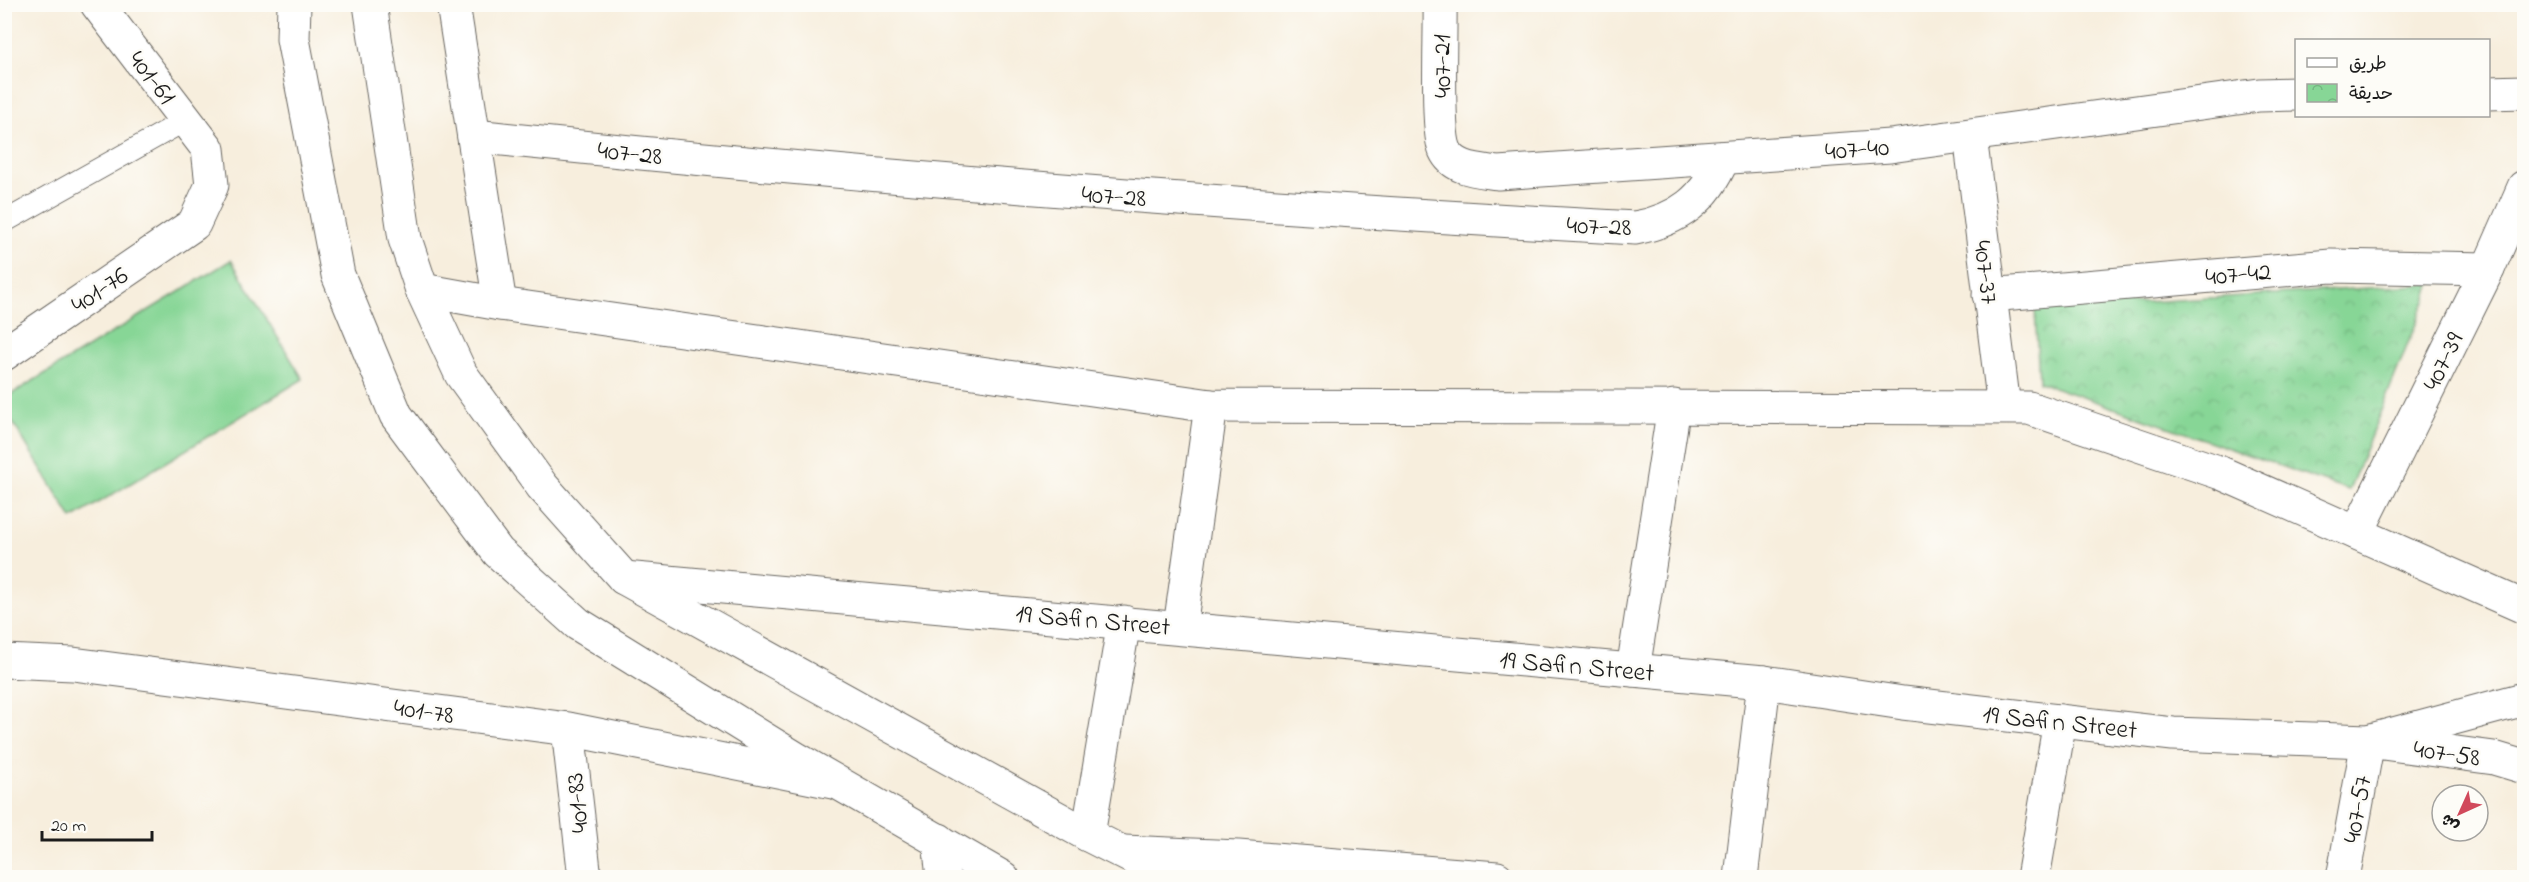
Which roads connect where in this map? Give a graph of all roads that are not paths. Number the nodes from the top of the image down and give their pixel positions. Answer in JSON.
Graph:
{"nodes":[{"id":1,"x":98,"y":4,"type":"edge"},
{"id":2,"x":294,"y":4,"type":"edge"},
{"id":3,"x":370,"y":4,"type":"edge"},
{"id":4,"x":453,"y":4,"type":"edge"},
{"id":5,"x":1440,"y":4,"type":"edge"},
{"id":6,"x":2524,"y":92,"type":"edge"},
{"id":7,"x":2490,"y":93,"type":"edge"},
{"id":8,"x":2295,"y":94,"type":"edge"},
{"id":9,"x":186,"y":120,"type":"junction"},
{"id":10,"x":1442,"y":128,"type":"joint"},
{"id":11,"x":474,"y":136,"type":"junction"},
{"id":12,"x":1970,"y":136,"type":"junction"},
{"id":13,"x":1723,"y":158,"type":"junction"},
{"id":14,"x":2524,"y":187,"type":"edge"},
{"id":15,"x":4,"y":222,"type":"edge"},
{"id":16,"x":194,"y":224,"type":"joint"},
{"id":17,"x":2488,"y":269,"type":"junction"},
{"id":18,"x":422,"y":290,"type":"junction"},
{"id":19,"x":1989,"y":295,"type":"junction"},
{"id":20,"x":500,"y":304,"type":"junction"},
{"id":21,"x":4,"y":354,"type":"edge"},
{"id":22,"x":1211,"y":406,"type":"junction"},
{"id":23,"x":1674,"y":406,"type":"junction"},
{"id":24,"x":2004,"y":407,"type":"junction"},
{"id":25,"x":2357,"y":533,"type":"junction"},
{"id":26,"x":624,"y":578,"type":"junction"},
{"id":27,"x":2524,"y":607,"type":"edge"},
{"id":28,"x":1124,"y":622,"type":"junction"},
{"id":29,"x":1180,"y":627,"type":"junction"},
{"id":30,"x":4,"y":661,"type":"edge"},
{"id":31,"x":1633,"y":670,"type":"junction"},
{"id":32,"x":1764,"y":682,"type":"junction"},
{"id":33,"x":2524,"y":699,"type":"edge"},
{"id":34,"x":2060,"y":721,"type":"junction"},
{"id":35,"x":568,"y":729,"type":"junction"},
{"id":36,"x":2368,"y":741,"type":"junction"},
{"id":37,"x":2524,"y":767,"type":"edge"},
{"id":38,"x":841,"y":784,"type":"junction"},
{"id":39,"x":1088,"y":835,"type":"junction"},
{"id":40,"x":939,"y":840,"type":"junction"},
{"id":41,"x":1124,"y":852,"type":"junction"},
{"id":42,"x":585,"y":878,"type":"edge"},
{"id":43,"x":943,"y":878,"type":"edge"},
{"id":44,"x":1003,"y":878,"type":"edge"},
{"id":45,"x":1173,"y":878,"type":"edge"},
{"id":46,"x":1497,"y":878,"type":"edge"},
{"id":47,"x":1741,"y":878,"type":"edge"},
{"id":48,"x":2033,"y":878,"type":"edge"},
{"id":49,"x":2343,"y":878,"type":"edge"}],
"edges":[{"from":1,"to":9,"type":"street","name":"401-61"},
{"from":2,"to":38,"type":"street"},
{"from":3,"to":18,"type":"street"},
{"from":4,"to":11,"type":"street"},
{"from":5,"to":10,"type":"street","name":"407-21"},
{"from":6,"to":7,"type":"street"},
{"from":8,"to":12,"type":"street","name":"407-40"},
{"from":9,"to":15,"type":"lane"},
{"from":9,"to":16,"type":"street","name":"401-61"},
{"from":10,"to":13,"type":"street","name":"407-40"},
{"from":11,"to":13,"type":"street","name":"407-28"},
{"from":11,"to":20,"type":"street"},
{"from":12,"to":13,"type":"street","name":"407-40"},
{"from":12,"to":19,"type":"street","name":"407-37"},
{"from":14,"to":17,"type":"street","name":"407-39"},
{"from":16,"to":21,"type":"street","name":"401-76"},
{"from":17,"to":19,"type":"street","name":"407-42"},
{"from":17,"to":25,"type":"street","name":"407-39"},
{"from":18,"to":20,"type":"street"},
{"from":18,"to":26,"type":"street"},
{"from":19,"to":24,"type":"street","name":"407-37"},
{"from":20,"to":22,"type":"street"},
{"from":22,"to":23,"type":"street"},
{"from":22,"to":29,"type":"street"},
{"from":23,"to":24,"type":"street"},
{"from":23,"to":31,"type":"street"},
{"from":24,"to":25,"type":"street"},
{"from":25,"to":27,"type":"street"},
{"from":26,"to":28,"type":"street","name":"19 Safin Street"},
{"from":26,"to":39,"type":"street"},
{"from":28,"to":29,"type":"street","name":"19 Safin Street"},
{"from":28,"to":39,"type":"street"},
{"from":29,"to":31,"type":"street","name":"19 Safin Street"},
{"from":30,"to":35,"type":"street","name":"401-78"},
{"from":31,"to":32,"type":"street","name":"19 Safin Street"},
{"from":32,"to":34,"type":"street","name":"19 Safin Street"},
{"from":32,"to":47,"type":"street"},
{"from":33,"to":36,"type":"street","name":"19 Safin Street"},
{"from":34,"to":36,"type":"street","name":"19 Safin Street"},
{"from":34,"to":48,"type":"street"},
{"from":35,"to":38,"type":"street","name":"401-78"},
{"from":35,"to":42,"type":"street","name":"401-83"},
{"from":36,"to":37,"type":"street","name":"407-58"},
{"from":36,"to":49,"type":"street","name":"407-57"},
{"from":38,"to":40,"type":"street"},
{"from":39,"to":41,"type":"street"},
{"from":40,"to":43,"type":"street"},
{"from":40,"to":44,"type":"street"},
{"from":41,"to":45,"type":"street"},
{"from":41,"to":46,"type":"street"}]}
